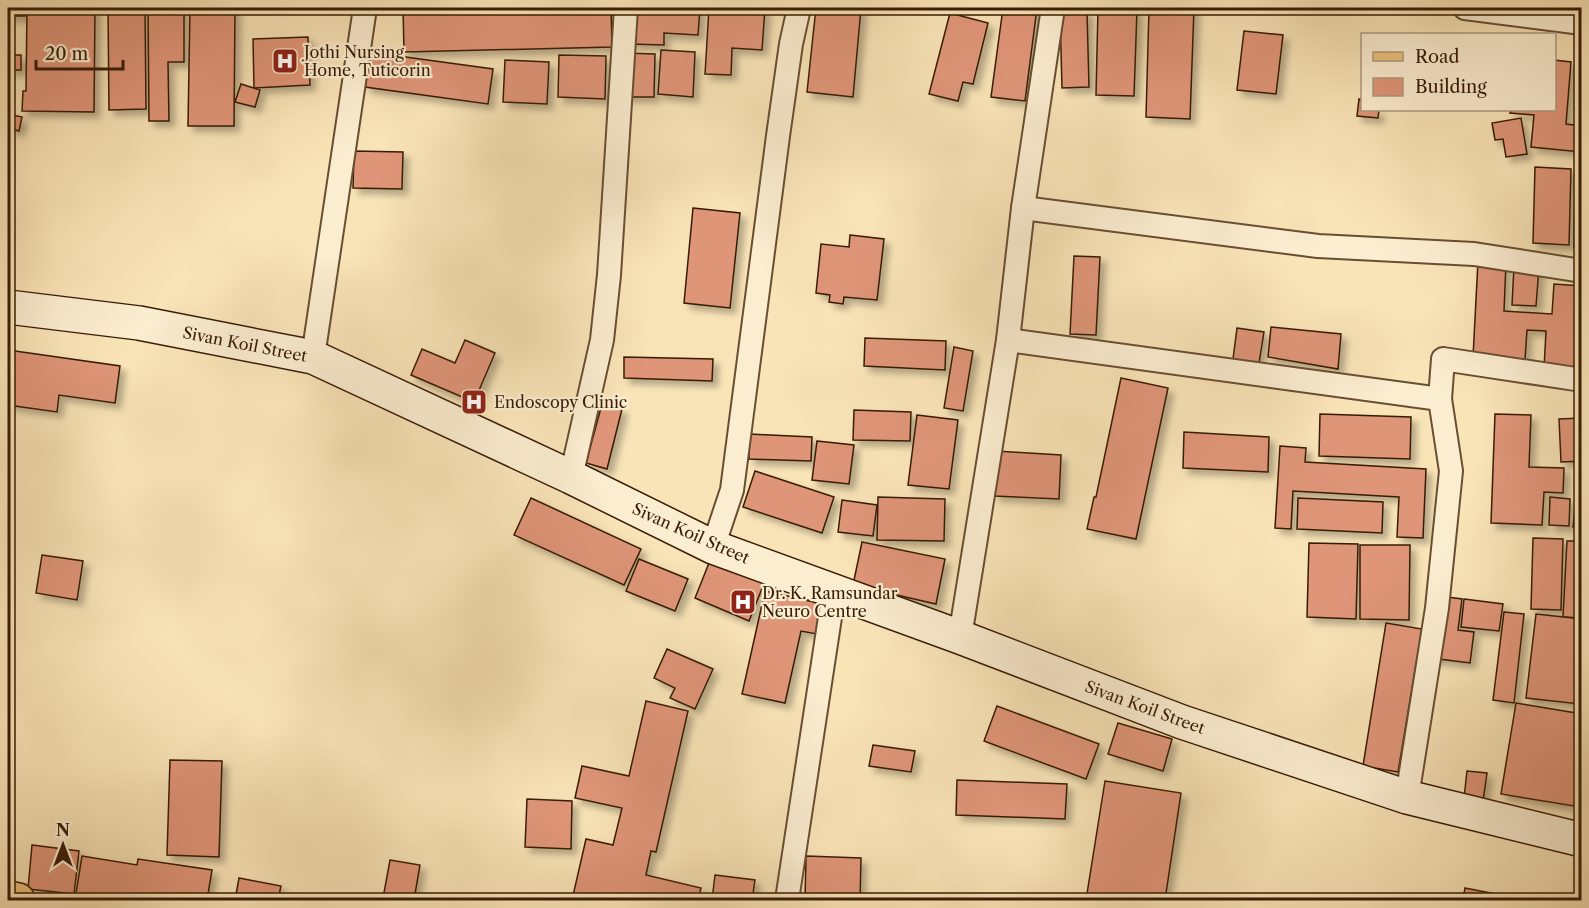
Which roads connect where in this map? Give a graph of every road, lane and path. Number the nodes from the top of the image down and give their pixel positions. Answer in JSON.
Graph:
{"nodes":[{"id":1,"x":365,"y":8,"type":"edge"},
{"id":2,"x":626,"y":8,"type":"edge"},
{"id":3,"x":799,"y":8,"type":"edge"},
{"id":4,"x":1053,"y":8,"type":"edge"},
{"id":5,"x":1465,"y":8,"type":"edge"},
{"id":6,"x":1581,"y":23,"type":"edge"},
{"id":7,"x":1023,"y":208,"type":"junction"},
{"id":8,"x":1581,"y":271,"type":"edge"},
{"id":9,"x":8,"y":307,"type":"edge"},
{"id":10,"x":1008,"y":340,"type":"junction"},
{"id":11,"x":313,"y":357,"type":"junction"},
{"id":12,"x":1581,"y":380,"type":"edge"},
{"id":13,"x":1440,"y":399,"type":"junction"},
{"id":14,"x":571,"y":477,"type":"junction"},
{"id":15,"x":713,"y":547,"type":"junction"},
{"id":16,"x":834,"y":591,"type":"junction"},
{"id":17,"x":960,"y":637,"type":"junction"},
{"id":18,"x":1407,"y":797,"type":"junction"},
{"id":19,"x":1581,"y":840,"type":"edge"},
{"id":20,"x":8,"y":898,"type":"edge"},
{"id":21,"x":18,"y":900,"type":"edge"},
{"id":22,"x":787,"y":900,"type":"edge"}],
"edges":[{"from":1,"to":11,"type":"street"},
{"from":2,"to":14,"type":"street"},
{"from":3,"to":15,"type":"street"},
{"from":4,"to":7,"type":"street"},
{"from":5,"to":6,"type":"street"},
{"from":7,"to":8,"type":"street"},
{"from":7,"to":10,"type":"street"},
{"from":9,"to":11,"type":"street","name":"Sivan Koil Street"},
{"from":10,"to":13,"type":"street"},
{"from":10,"to":17,"type":"street"},
{"from":11,"to":14,"type":"street","name":"Sivan Koil Street"},
{"from":12,"to":13,"type":"street"},
{"from":13,"to":18,"type":"street"},
{"from":14,"to":15,"type":"street","name":"Sivan Koil Street"},
{"from":15,"to":16,"type":"street","name":"Sivan Koil Street"},
{"from":16,"to":17,"type":"street","name":"Sivan Koil Street"},
{"from":16,"to":22,"type":"street"},
{"from":17,"to":18,"type":"street","name":"Sivan Koil Street"},
{"from":18,"to":19,"type":"street","name":"Sivan Koil Street"},
{"from":20,"to":21,"type":"main road"}]}
